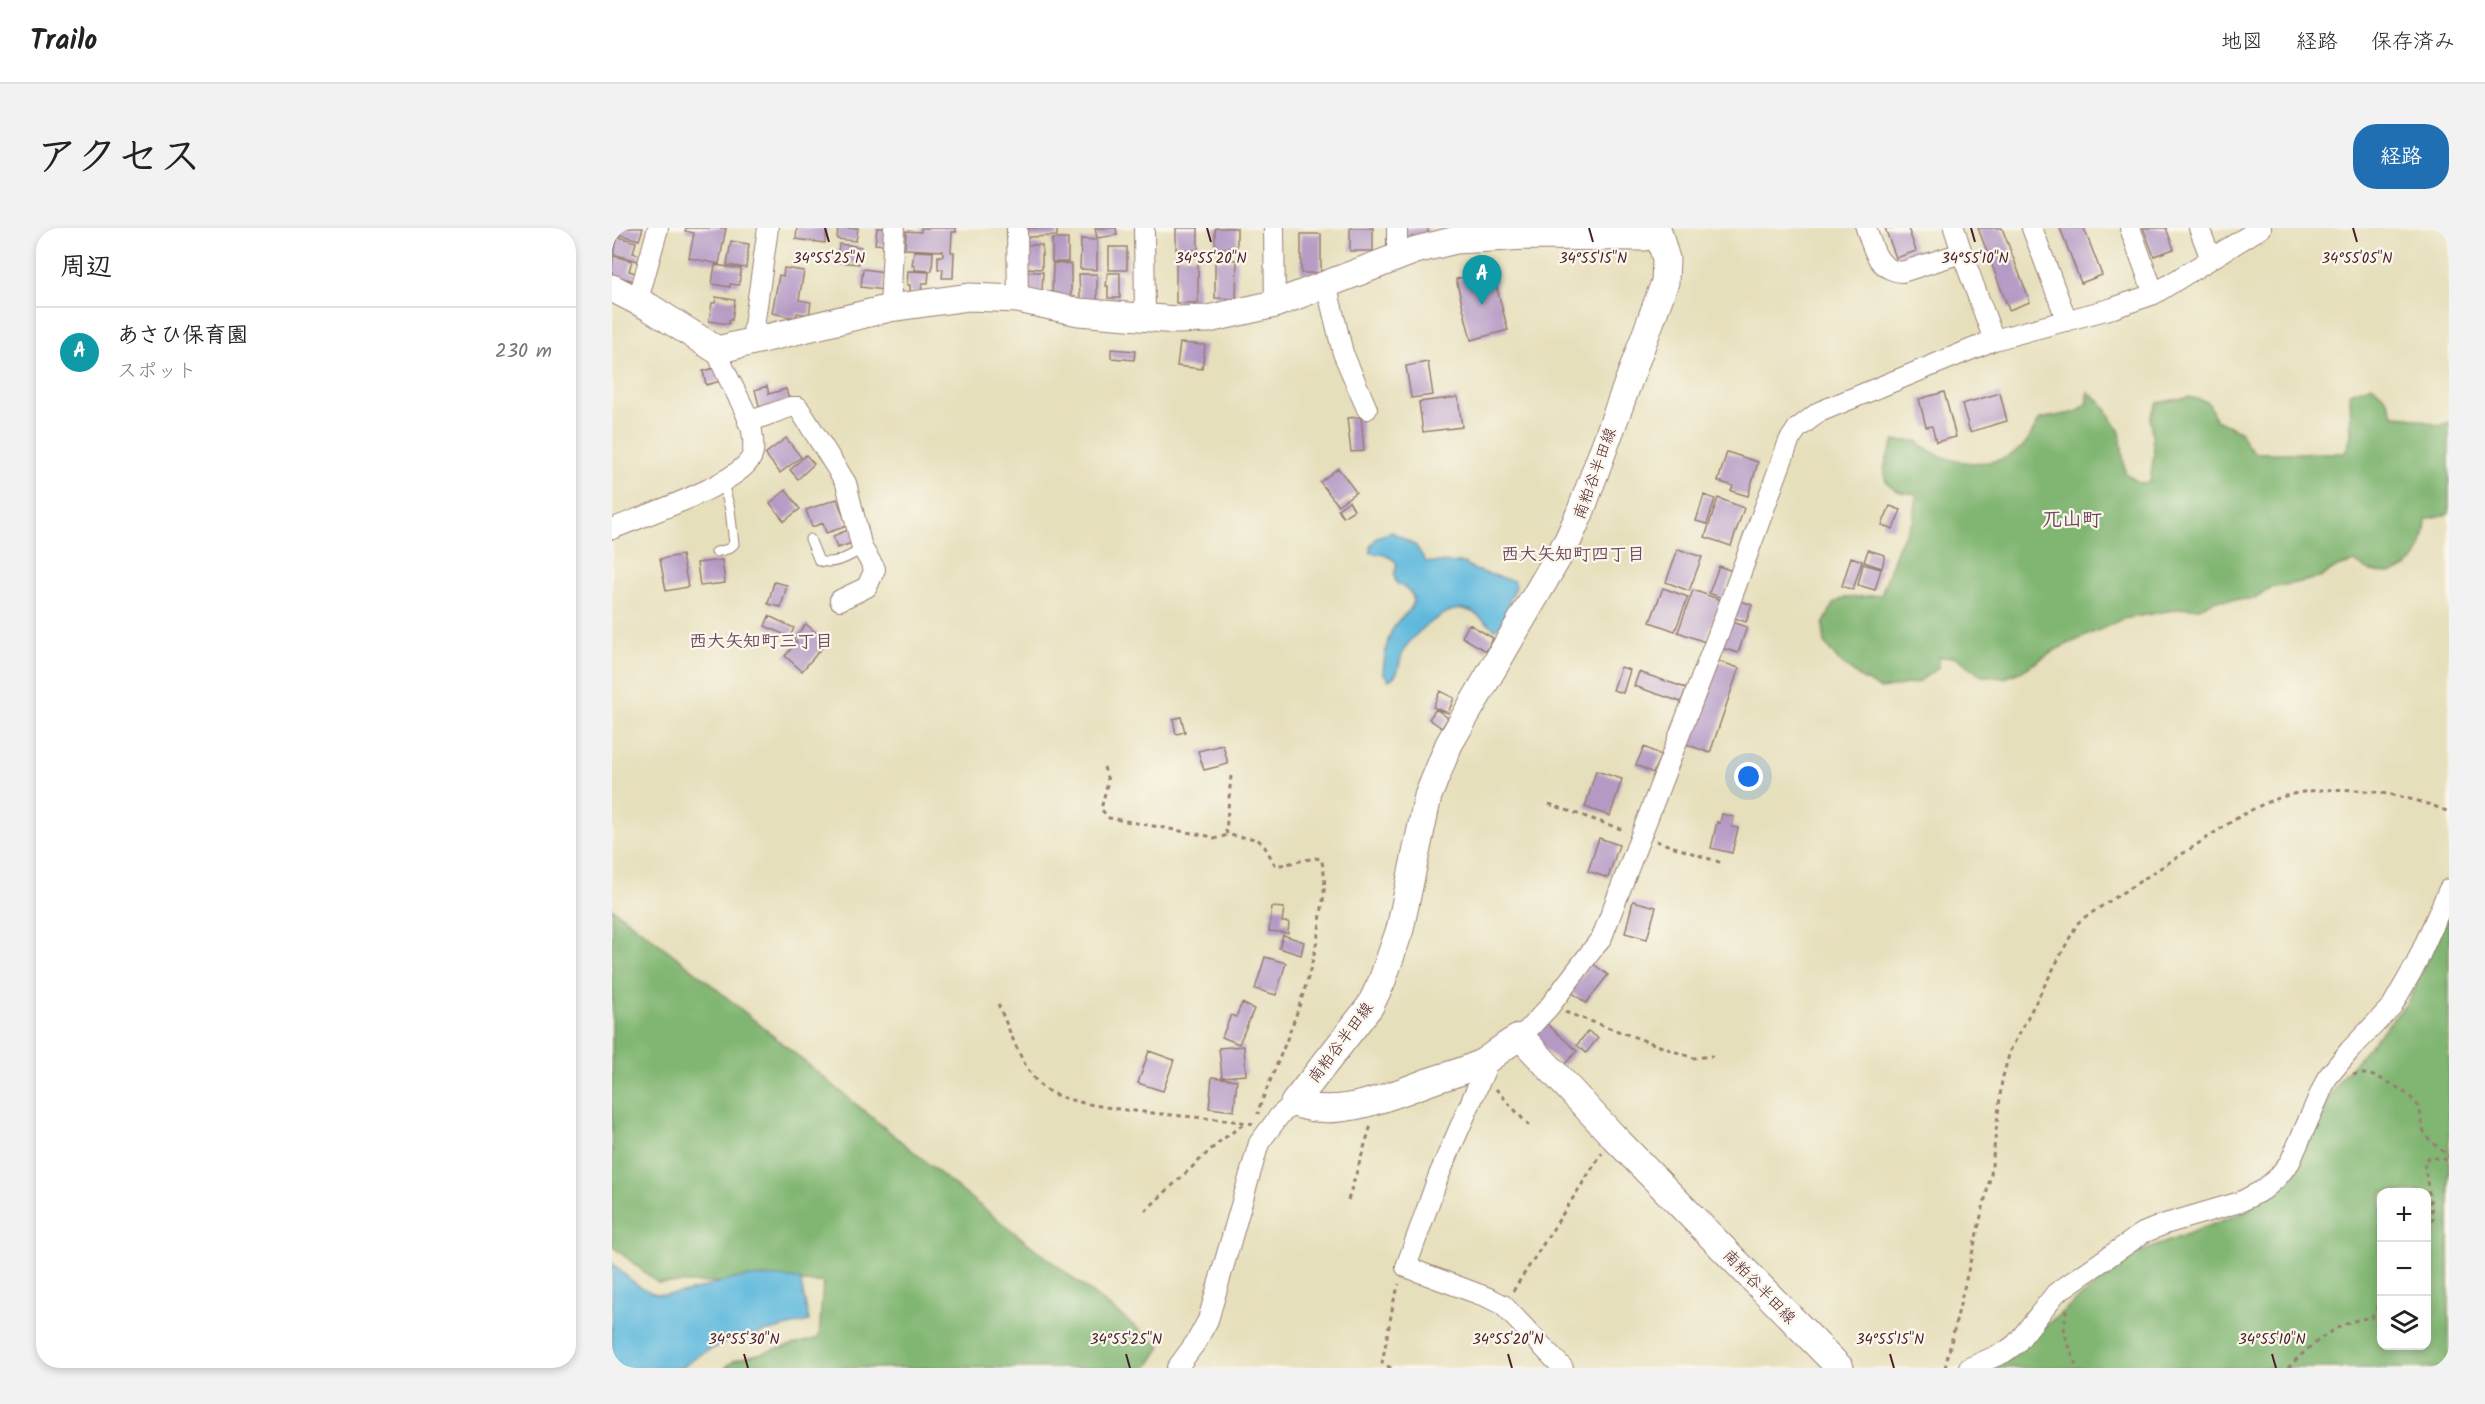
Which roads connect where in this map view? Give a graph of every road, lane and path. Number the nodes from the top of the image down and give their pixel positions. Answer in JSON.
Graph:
{"nodes":[{"id":1,"x":658,"y":228,"type":"edge"},
{"id":2,"x":768,"y":228,"type":"edge"},
{"id":3,"x":894,"y":228,"type":"edge"},
{"id":4,"x":1017,"y":228,"type":"edge"},
{"id":5,"x":1144,"y":228,"type":"edge"},
{"id":6,"x":1274,"y":228,"type":"edge"},
{"id":7,"x":1397,"y":228,"type":"edge"},
{"id":8,"x":1656,"y":228,"type":"edge"},
{"id":9,"x":1866,"y":228,"type":"edge"},
{"id":10,"x":1954,"y":228,"type":"edge"},
{"id":11,"x":2032,"y":228,"type":"edge"},
{"id":12,"x":2130,"y":228,"type":"edge"},
{"id":13,"x":2199,"y":228,"type":"edge"},
{"id":14,"x":2261,"y":228,"type":"edge"},
{"id":15,"x":1526,"y":232,"type":"edge"},
{"id":16,"x":1963,"y":256,"type":"junction"},
{"id":17,"x":1397,"y":257,"type":"junction"},
{"id":18,"x":2211,"y":259,"type":"junction"},
{"id":19,"x":1326,"y":284,"type":"junction"},
{"id":20,"x":612,"y":288,"type":"edge"},
{"id":21,"x":2154,"y":294,"type":"junction"},
{"id":22,"x":1018,"y":299,"type":"junction"},
{"id":23,"x":638,"y":300,"type":"junction"},
{"id":24,"x":1275,"y":304,"type":"junction"},
{"id":25,"x":890,"y":308,"type":"junction"},
{"id":26,"x":1145,"y":317,"type":"junction"},
{"id":27,"x":2067,"y":321,"type":"junction"},
{"id":28,"x":752,"y":340,"type":"junction"},
{"id":29,"x":1994,"y":340,"type":"junction"},
{"id":30,"x":717,"y":350,"type":"junction"},
{"id":31,"x":1367,"y":409,"type":"dead end"},
{"id":32,"x":748,"y":422,"type":"junction"},
{"id":33,"x":723,"y":483,"type":"junction"},
{"id":34,"x":612,"y":529,"type":"edge"},
{"id":35,"x":810,"y":539,"type":"dead end"},
{"id":36,"x":862,"y":548,"type":"junction"},
{"id":37,"x":716,"y":552,"type":"dead end"},
{"id":38,"x":840,"y":600,"type":"dead end"},
{"id":39,"x":1104,"y":767,"type":"dead end"},
{"id":40,"x":1231,"y":776,"type":"dead end"},
{"id":41,"x":2449,"y":812,"type":"edge"},
{"id":42,"x":1228,"y":835,"type":"junction"},
{"id":43,"x":2449,"y":889,"type":"edge"},
{"id":44,"x":998,"y":1004,"type":"dead end"},
{"id":45,"x":1549,"y":1007,"type":"junction"},
{"id":46,"x":1521,"y":1036,"type":"junction"},
{"id":47,"x":1713,"y":1056,"type":"dead end"},
{"id":48,"x":1482,"y":1068,"type":"junction"},
{"id":49,"x":2350,"y":1076,"type":"dead end"},
{"id":50,"x":1376,"y":1100,"type":"junction"},
{"id":51,"x":1294,"y":1103,"type":"junction"},
{"id":52,"x":1246,"y":1122,"type":"junction"},
{"id":53,"x":1531,"y":1128,"type":"dead end"},
{"id":54,"x":1258,"y":1134,"type":"junction"},
{"id":55,"x":1614,"y":1137,"type":"junction"},
{"id":56,"x":2449,"y":1158,"type":"edge"},
{"id":57,"x":2428,"y":1188,"type":"edge"},
{"id":58,"x":1348,"y":1200,"type":"dead end"},
{"id":59,"x":2431,"y":1206,"type":"edge"},
{"id":60,"x":1145,"y":1211,"type":"dead end"},
{"id":61,"x":2431,"y":1222,"type":"edge"},
{"id":62,"x":1406,"y":1267,"type":"junction"},
{"id":63,"x":2067,"y":1286,"type":"junction"},
{"id":64,"x":1503,"y":1305,"type":"junction"},
{"id":65,"x":2377,"y":1309,"type":"edge"},
{"id":66,"x":1382,"y":1366,"type":"edge"},
{"id":67,"x":1177,"y":1368,"type":"edge"},
{"id":68,"x":1391,"y":1368,"type":"edge"},
{"id":69,"x":1563,"y":1368,"type":"edge"},
{"id":70,"x":1840,"y":1368,"type":"edge"},
{"id":71,"x":1945,"y":1368,"type":"edge"},
{"id":72,"x":1969,"y":1368,"type":"edge"},
{"id":73,"x":2076,"y":1368,"type":"edge"},
{"id":74,"x":2288,"y":1368,"type":"edge"}],
"edges":[{"from":1,"to":23,"type":"street"},
{"from":2,"to":28,"type":"street"},
{"from":3,"to":25,"type":"street"},
{"from":4,"to":22,"type":"street"},
{"from":5,"to":26,"type":"street"},
{"from":6,"to":24,"type":"street"},
{"from":7,"to":17,"type":"street"},
{"from":8,"to":15,"type":"main road"},
{"from":8,"to":51,"type":"main road","name":"南粕谷半田線"},
{"from":9,"to":16,"type":"street"},
{"from":10,"to":16,"type":"street"},
{"from":11,"to":27,"type":"street"},
{"from":12,"to":21,"type":"street"},
{"from":13,"to":18,"type":"street"},
{"from":14,"to":18,"type":"street"},
{"from":15,"to":17,"type":"main road"},
{"from":16,"to":29,"type":"street"},
{"from":17,"to":19,"type":"main road"},
{"from":18,"to":21,"type":"street"},
{"from":19,"to":24,"type":"main road"},
{"from":19,"to":31,"type":"street"},
{"from":20,"to":23,"type":"main road"},
{"from":21,"to":27,"type":"street"},
{"from":22,"to":25,"type":"main road"},
{"from":22,"to":26,"type":"main road"},
{"from":23,"to":30,"type":"main road"},
{"from":24,"to":26,"type":"main road"},
{"from":25,"to":28,"type":"main road"},
{"from":27,"to":29,"type":"street"},
{"from":28,"to":30,"type":"main road"},
{"from":29,"to":45,"type":"street"},
{"from":30,"to":32,"type":"street"},
{"from":32,"to":33,"type":"street"},
{"from":32,"to":36,"type":"street"},
{"from":33,"to":34,"type":"street"},
{"from":33,"to":37,"type":"lane"},
{"from":35,"to":36,"type":"lane"},
{"from":36,"to":38,"type":"street"},
{"from":39,"to":42,"type":"path"},
{"from":40,"to":42,"type":"path"},
{"from":41,"to":71,"type":"path"},
{"from":42,"to":54,"type":"path"},
{"from":43,"to":63,"type":"street"},
{"from":44,"to":52,"type":"path"},
{"from":45,"to":46,"type":"street"},
{"from":45,"to":47,"type":"path"},
{"from":46,"to":48,"type":"main road","name":"南粕谷半田線"},
{"from":46,"to":55,"type":"main road","name":"南粕谷半田線"},
{"from":48,"to":50,"type":"main road","name":"南粕谷半田線"},
{"from":48,"to":53,"type":"path"},
{"from":48,"to":62,"type":"street"},
{"from":49,"to":56,"type":"path"},
{"from":50,"to":51,"type":"main road","name":"南粕谷半田線"},
{"from":50,"to":58,"type":"path"},
{"from":51,"to":54,"type":"street"},
{"from":52,"to":54,"type":"path"},
{"from":52,"to":60,"type":"path"},
{"from":54,"to":67,"type":"street"},
{"from":55,"to":64,"type":"path"},
{"from":55,"to":70,"type":"main road","name":"南粕谷半田線"},
{"from":56,"to":57,"type":"path"},
{"from":59,"to":61,"type":"path"},
{"from":62,"to":64,"type":"street"},
{"from":62,"to":66,"type":"path"},
{"from":63,"to":72,"type":"street"},
{"from":63,"to":73,"type":"path"},
{"from":64,"to":69,"type":"street"},
{"from":65,"to":74,"type":"path"},
{"from":66,"to":68,"type":"path"}]}
